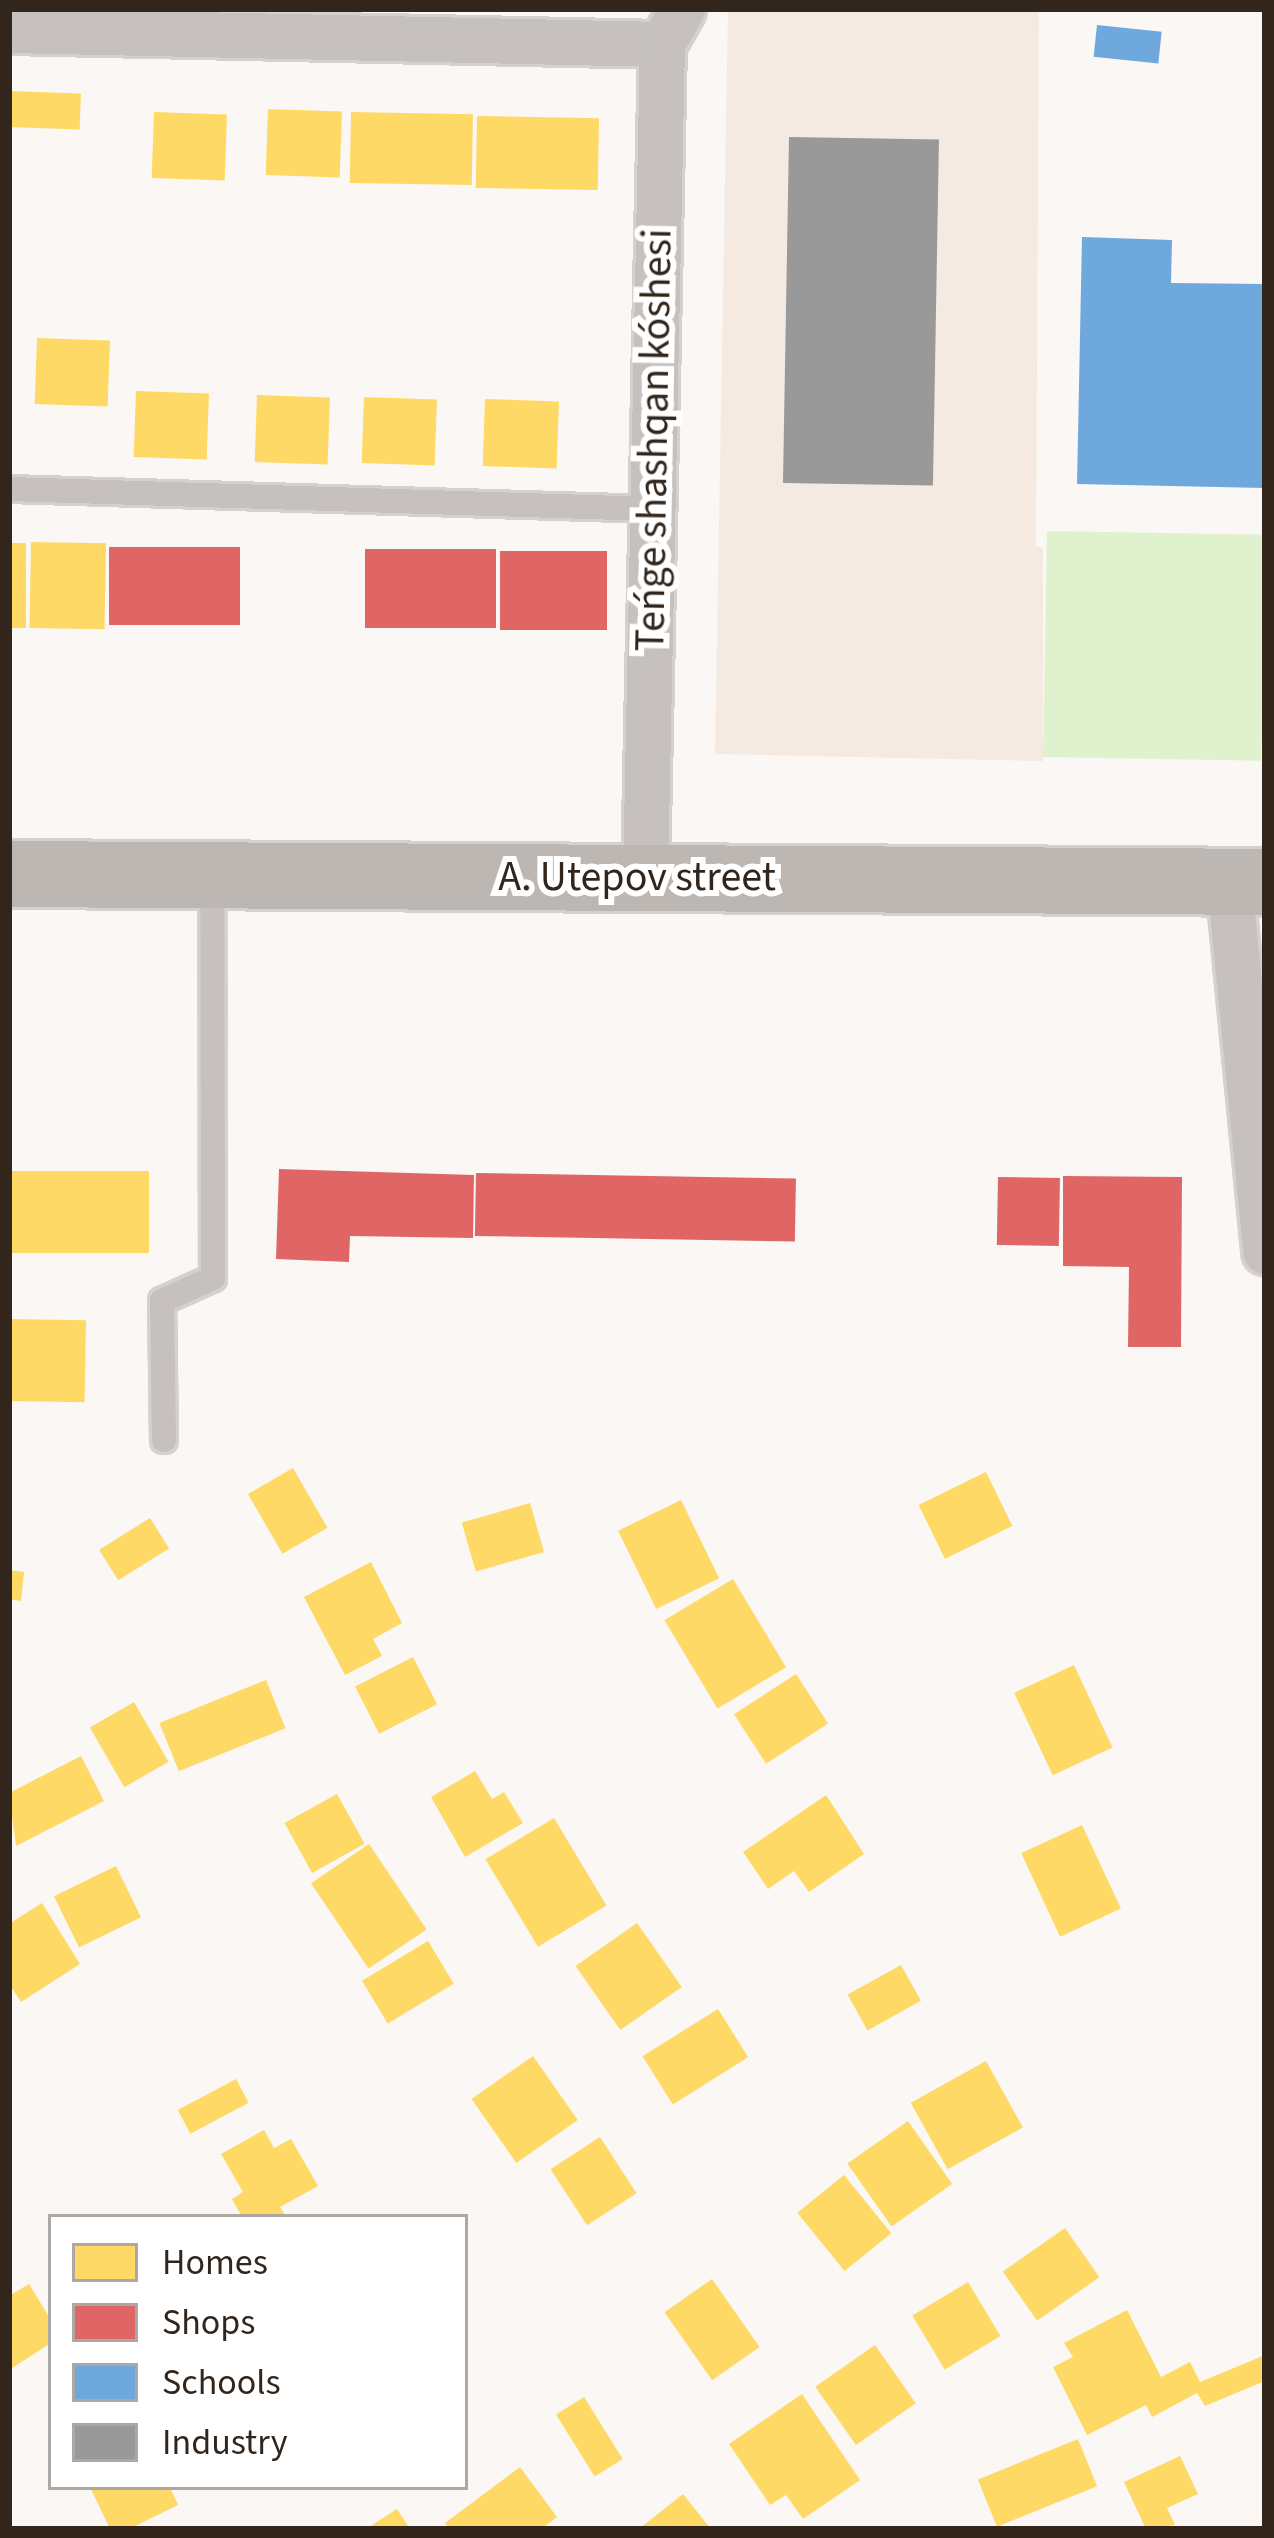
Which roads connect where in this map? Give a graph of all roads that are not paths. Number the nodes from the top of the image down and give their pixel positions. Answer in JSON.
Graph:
{"nodes":[{"id":1,"x":672,"y":26,"type":"edge"},
{"id":2,"x":9,"y":30,"type":"edge"},
{"id":3,"x":9,"y":489,"type":"edge"},
{"id":4,"x":652,"y":509,"type":"junction"},
{"id":5,"x":9,"y":874,"type":"edge"},
{"id":6,"x":645,"y":876,"type":"junction"},
{"id":7,"x":212,"y":878,"type":"junction"},
{"id":8,"x":1247,"y":881,"type":"edge"},
{"id":9,"x":1265,"y":1251,"type":"edge"},
{"id":10,"x":164,"y":1440,"type":"dead end"}],
"edges":[{"from":1,"to":2,"type":"street"},
{"from":1,"to":4,"type":"street","name":"Teńge shashqan kóshesi"},
{"from":3,"to":4,"type":"lane"},
{"from":4,"to":6,"type":"street","name":"Teńge shashqan kóshesi"},
{"from":5,"to":7,"type":"main road","name":"A. Utepov street"},
{"from":6,"to":7,"type":"main road","name":"A. Utepov street"},
{"from":6,"to":8,"type":"main road","name":"A. Utepov street"},
{"from":7,"to":10,"type":"lane"},
{"from":8,"to":9,"type":"street"}]}
